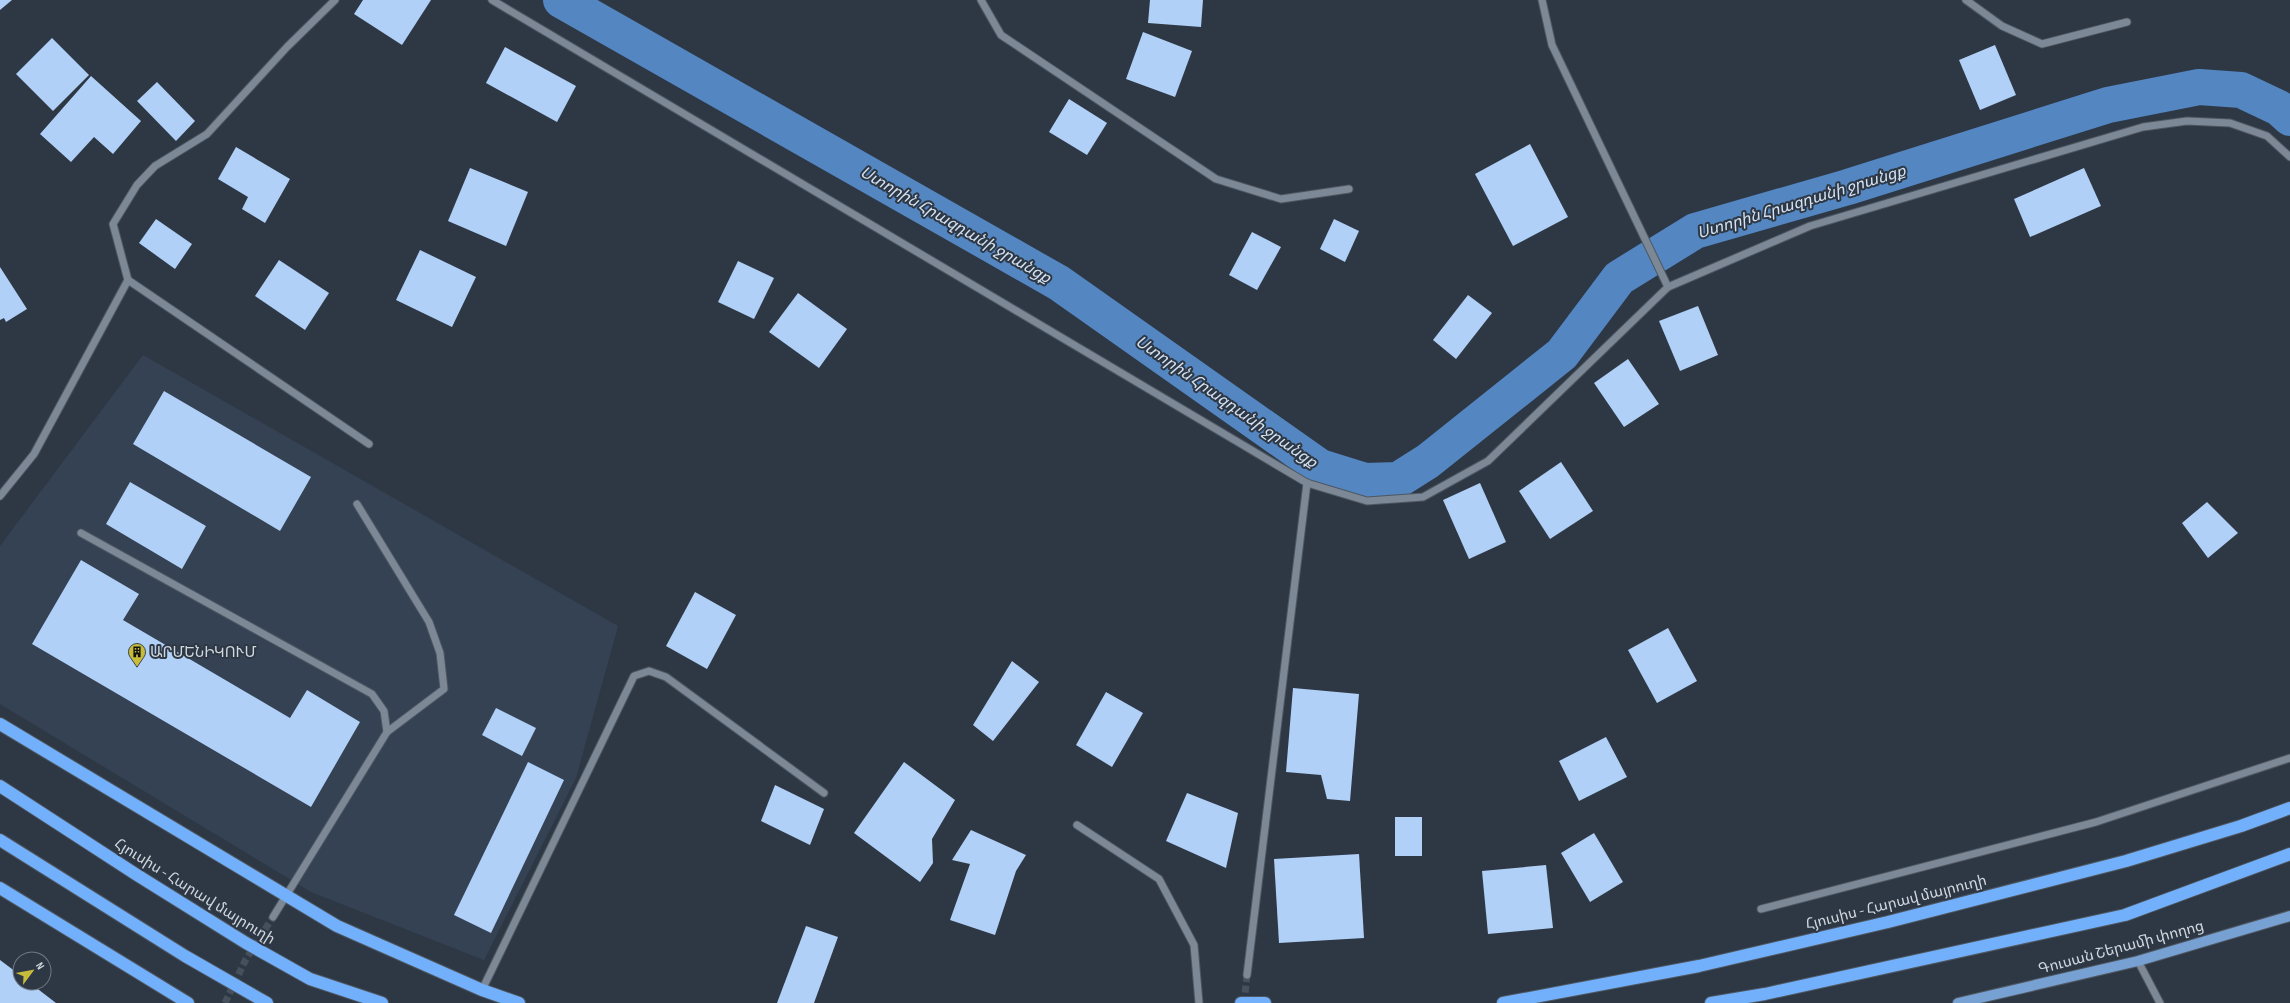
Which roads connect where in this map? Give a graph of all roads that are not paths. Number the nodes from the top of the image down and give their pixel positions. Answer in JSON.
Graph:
{"nodes":[{"id":1,"x":335,"y":0,"type":"edge"},
{"id":2,"x":492,"y":0,"type":"edge"},
{"id":3,"x":981,"y":0,"type":"edge"},
{"id":4,"x":1542,"y":0,"type":"edge"},
{"id":5,"x":1966,"y":0,"type":"edge"},
{"id":6,"x":2127,"y":22,"type":"dead end"},
{"id":7,"x":2290,"y":157,"type":"edge"},
{"id":8,"x":1349,"y":189,"type":"dead end"},
{"id":9,"x":128,"y":280,"type":"junction"},
{"id":10,"x":1668,"y":287,"type":"junction"},
{"id":11,"x":369,"y":444,"type":"dead end"},
{"id":12,"x":1307,"y":483,"type":"junction"},
{"id":13,"x":0,"y":496,"type":"edge"},
{"id":14,"x":357,"y":504,"type":"dead end"},
{"id":15,"x":81,"y":533,"type":"dead end"},
{"id":16,"x":0,"y":724,"type":"edge"},
{"id":17,"x":387,"y":732,"type":"junction"},
{"id":18,"x":2290,"y":758,"type":"edge"},
{"id":19,"x":0,"y":786,"type":"edge"},
{"id":20,"x":824,"y":793,"type":"dead end"},
{"id":21,"x":2290,"y":808,"type":"edge"},
{"id":22,"x":1077,"y":825,"type":"dead end"},
{"id":23,"x":0,"y":840,"type":"edge"},
{"id":24,"x":2290,"y":854,"type":"edge"},
{"id":25,"x":0,"y":888,"type":"edge"},
{"id":26,"x":286,"y":898,"type":"junction"},
{"id":27,"x":1761,"y":909,"type":"dead end"},
{"id":28,"x":2290,"y":916,"type":"edge"},
{"id":29,"x":273,"y":917,"type":"tunnel mouth"},
{"id":30,"x":2138,"y":961,"type":"junction"},
{"id":31,"x":1246,"y":975,"type":"tunnel mouth"},
{"id":32,"x":482,"y":990,"type":"junction"},
{"id":33,"x":188,"y":1003,"type":"edge"},
{"id":34,"x":267,"y":1003,"type":"edge"},
{"id":35,"x":382,"y":1003,"type":"edge"},
{"id":36,"x":520,"y":1003,"type":"edge"},
{"id":37,"x":1199,"y":1003,"type":"edge"},
{"id":38,"x":1241,"y":1003,"type":"edge"},
{"id":39,"x":1265,"y":1003,"type":"edge"},
{"id":40,"x":1503,"y":1003,"type":"edge"},
{"id":41,"x":1711,"y":1003,"type":"edge"},
{"id":42,"x":1958,"y":1003,"type":"edge"},
{"id":43,"x":2160,"y":1003,"type":"edge"}],
"edges":[{"from":1,"to":9,"type":"street"},
{"from":2,"to":12,"type":"street"},
{"from":3,"to":8,"type":"street"},
{"from":4,"to":10,"type":"street"},
{"from":5,"to":6,"type":"street"},
{"from":7,"to":10,"type":"street"},
{"from":9,"to":11,"type":"street"},
{"from":9,"to":13,"type":"street"},
{"from":10,"to":12,"type":"street"},
{"from":12,"to":31,"type":"street"},
{"from":14,"to":17,"type":"street"},
{"from":15,"to":17,"type":"street"},
{"from":16,"to":26,"type":"highway"},
{"from":17,"to":26,"type":"street"},
{"from":18,"to":27,"type":"street"},
{"from":19,"to":35,"type":"highway","name":"Հյուսիս - Հարավ մայրուղի"},
{"from":20,"to":32,"type":"street"},
{"from":21,"to":40,"type":"highway","name":"Հյուսիս - Հարավ մայրուղի"},
{"from":22,"to":37,"type":"street"},
{"from":23,"to":34,"type":"highway"},
{"from":24,"to":41,"type":"highway"},
{"from":25,"to":33,"type":"highway"},
{"from":26,"to":29,"type":"street"},
{"from":26,"to":32,"type":"highway"},
{"from":28,"to":30,"type":"main road","name":"Գուսան Շերամի փողոց"},
{"from":30,"to":42,"type":"main road","name":"Գուսան Շերամի փողոց"},
{"from":30,"to":43,"type":"street"},
{"from":32,"to":36,"type":"highway"},
{"from":38,"to":39,"type":"highway"}]}
